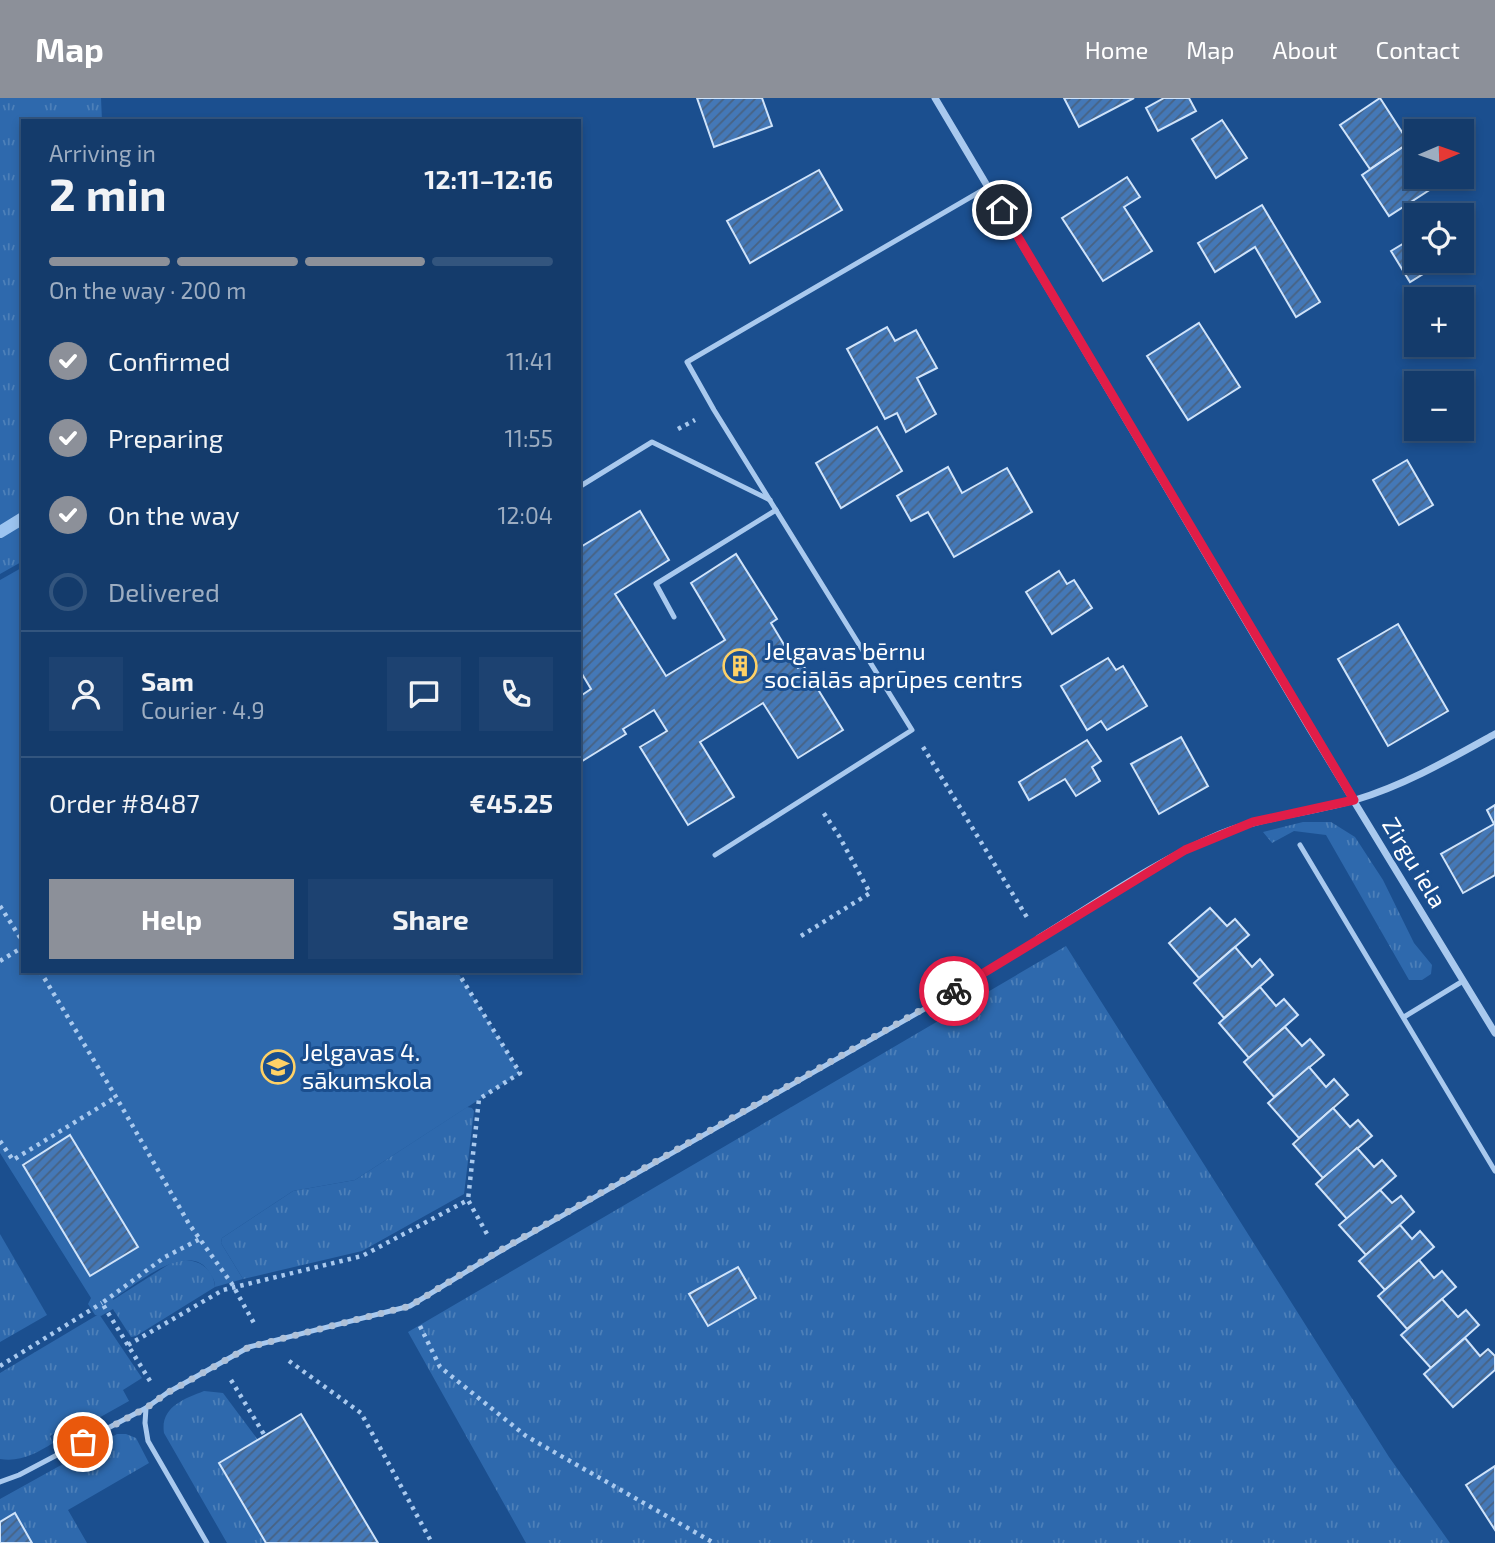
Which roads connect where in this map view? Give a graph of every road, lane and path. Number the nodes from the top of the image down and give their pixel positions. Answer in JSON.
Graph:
{"nodes":[{"id":1,"x":935,"y":98,"type":"edge"},
{"id":2,"x":988,"y":187,"type":"junction"},
{"id":3,"x":714,"y":410,"type":"junction"},
{"id":4,"x":652,"y":442,"type":"junction"},
{"id":5,"x":581,"y":485,"type":"edge"},
{"id":6,"x":770,"y":500,"type":"junction"},
{"id":7,"x":776,"y":510,"type":"junction"},
{"id":8,"x":674,"y":617,"type":"dead end"},
{"id":9,"x":912,"y":730,"type":"junction"},
{"id":10,"x":1495,"y":734,"type":"edge"},
{"id":11,"x":1354,"y":800,"type":"junction"},
{"id":12,"x":839,"y":836,"type":"dead end"},
{"id":13,"x":1300,"y":845,"type":"dead end"},
{"id":14,"x":715,"y":855,"type":"dead end"},
{"id":15,"x":0,"y":906,"type":"edge"},
{"id":16,"x":801,"y":936,"type":"dead end"},
{"id":17,"x":1039,"y":938,"type":"junction"},
{"id":18,"x":21,"y":942,"type":"edge"},
{"id":19,"x":21,"y":946,"type":"edge"},
{"id":20,"x":0,"y":961,"type":"edge"},
{"id":21,"x":41,"y":973,"type":"edge"},
{"id":22,"x":458,"y":973,"type":"edge"},
{"id":23,"x":1463,"y":981,"type":"junction"},
{"id":24,"x":1404,"y":1017,"type":"junction"},
{"id":25,"x":1495,"y":1033,"type":"edge"},
{"id":26,"x":116,"y":1097,"type":"junction"},
{"id":27,"x":0,"y":1140,"type":"edge"},
{"id":28,"x":1495,"y":1171,"type":"edge"},
{"id":29,"x":468,"y":1200,"type":"junction"},
{"id":30,"x":200,"y":1239,"type":"junction"},
{"id":31,"x":497,"y":1252,"type":"junction"},
{"id":32,"x":234,"y":1288,"type":"junction"},
{"id":33,"x":102,"y":1303,"type":"junction"},
{"id":34,"x":410,"y":1306,"type":"junction"},
{"id":35,"x":266,"y":1344,"type":"junction"},
{"id":36,"x":128,"y":1345,"type":"junction"},
{"id":37,"x":221,"y":1364,"type":"junction"},
{"id":38,"x":0,"y":1366,"type":"edge"},
{"id":39,"x":161,"y":1398,"type":"junction"},
{"id":40,"x":146,"y":1408,"type":"junction"},
{"id":41,"x":265,"y":1436,"type":"dead end"},
{"id":42,"x":0,"y":1482,"type":"edge"},
{"id":43,"x":207,"y":1543,"type":"edge"},
{"id":44,"x":432,"y":1543,"type":"edge"},
{"id":45,"x":714,"y":1543,"type":"edge"}],
"edges":[{"from":1,"to":2,"type":"street","name":"Zirgu iela"},
{"from":2,"to":3,"type":"lane"},
{"from":2,"to":11,"type":"street","name":"Zirgu iela"},
{"from":3,"to":4,"type":"path"},
{"from":3,"to":6,"type":"lane"},
{"from":4,"to":5,"type":"lane"},
{"from":4,"to":6,"type":"lane"},
{"from":6,"to":7,"type":"lane"},
{"from":7,"to":8,"type":"lane"},
{"from":7,"to":9,"type":"lane"},
{"from":9,"to":14,"type":"lane"},
{"from":9,"to":17,"type":"path"},
{"from":10,"to":11,"type":"street"},
{"from":11,"to":17,"type":"street"},
{"from":11,"to":23,"type":"street","name":"Zirgu iela"},
{"from":12,"to":16,"type":"path"},
{"from":13,"to":24,"type":"lane"},
{"from":15,"to":18,"type":"path"},
{"from":17,"to":31,"type":"lane"},
{"from":19,"to":20,"type":"path"},
{"from":21,"to":26,"type":"path"},
{"from":22,"to":29,"type":"path"},
{"from":23,"to":24,"type":"lane"},
{"from":23,"to":25,"type":"street","name":"Zirgu iela"},
{"from":24,"to":28,"type":"lane"},
{"from":26,"to":27,"type":"path"},
{"from":26,"to":30,"type":"path"},
{"from":29,"to":31,"type":"path"},
{"from":29,"to":32,"type":"path"},
{"from":30,"to":32,"type":"path"},
{"from":30,"to":33,"type":"path"},
{"from":31,"to":34,"type":"lane"},
{"from":32,"to":35,"type":"path"},
{"from":32,"to":36,"type":"path"},
{"from":33,"to":36,"type":"path"},
{"from":33,"to":38,"type":"path"},
{"from":34,"to":35,"type":"lane"},
{"from":34,"to":45,"type":"path"},
{"from":35,"to":37,"type":"lane"},
{"from":35,"to":44,"type":"path"},
{"from":36,"to":39,"type":"path"},
{"from":37,"to":39,"type":"lane"},
{"from":37,"to":41,"type":"path"},
{"from":39,"to":40,"type":"lane"},
{"from":40,"to":42,"type":"lane"},
{"from":40,"to":43,"type":"lane"}]}
